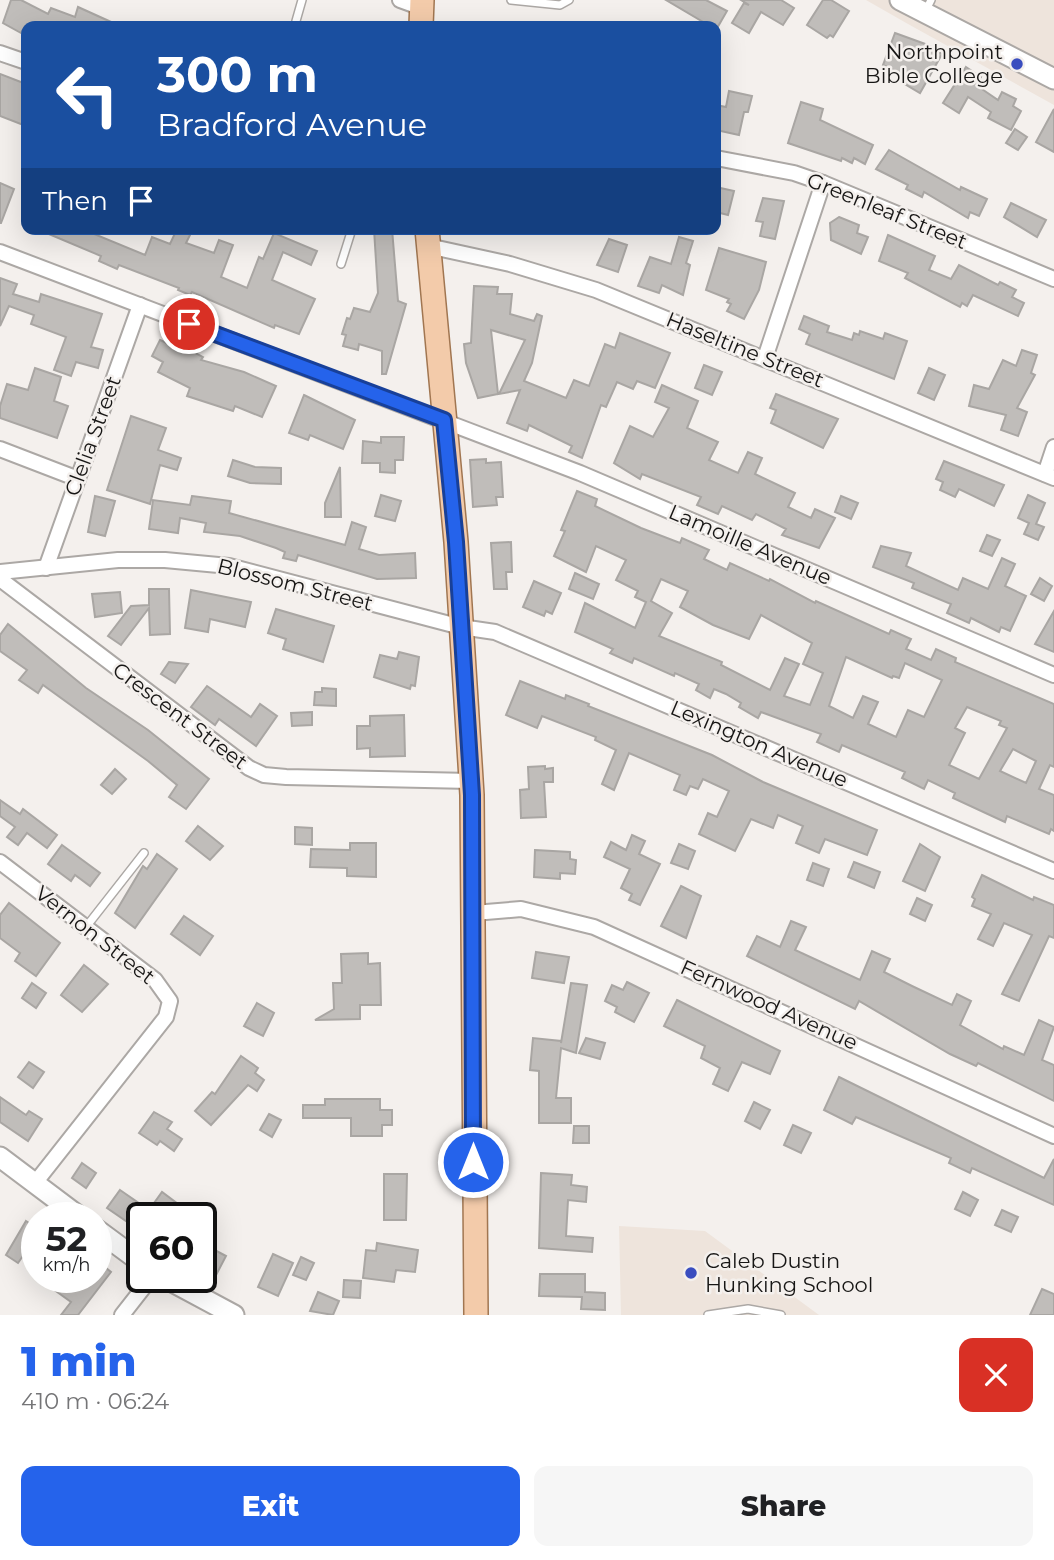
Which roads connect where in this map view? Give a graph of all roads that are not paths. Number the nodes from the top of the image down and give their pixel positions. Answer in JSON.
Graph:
{"nodes":[{"id":1,"x":302,"y":0,"type":"edge"},
{"id":2,"x":512,"y":0,"type":"edge"},
{"id":3,"x":569,"y":0,"type":"edge"},
{"id":4,"x":901,"y":0,"type":"edge"},
{"id":5,"x":928,"y":6,"type":"edge"},
{"id":6,"x":296,"y":21,"type":"dead end"},
{"id":7,"x":0,"y":53,"type":"edge"},
{"id":8,"x":21,"y":60,"type":"edge"},
{"id":9,"x":1054,"y":79,"type":"edge"},
{"id":10,"x":721,"y":159,"type":"edge"},
{"id":11,"x":823,"y":183,"type":"junction"},
{"id":12,"x":350,"y":235,"type":"edge"},
{"id":13,"x":428,"y":237,"type":"edge"},
{"id":14,"x":0,"y":252,"type":"edge"},
{"id":15,"x":341,"y":264,"type":"dead end"},
{"id":16,"x":1054,"y":279,"type":"edge"},
{"id":17,"x":140,"y":305,"type":"junction"},
{"id":18,"x":765,"y":358,"type":"junction"},
{"id":19,"x":444,"y":420,"type":"junction"},
{"id":20,"x":1054,"y":447,"type":"edge"},
{"id":21,"x":0,"y":449,"type":"edge"},
{"id":22,"x":1050,"y":476,"type":"edge"},
{"id":23,"x":78,"y":479,"type":"junction"},
{"id":24,"x":46,"y":568,"type":"junction"},
{"id":25,"x":0,"y":572,"type":"edge"},
{"id":26,"x":0,"y":579,"type":"edge"},
{"id":27,"x":461,"y":627,"type":"junction"},
{"id":28,"x":1054,"y":675,"type":"edge"},
{"id":29,"x":471,"y":781,"type":"junction"},
{"id":30,"x":144,"y":853,"type":"dead end"},
{"id":31,"x":0,"y":862,"type":"edge"},
{"id":32,"x":1054,"y":871,"type":"edge"},
{"id":33,"x":474,"y":913,"type":"junction"},
{"id":34,"x":86,"y":927,"type":"junction"},
{"id":35,"x":1054,"y":1136,"type":"edge"},
{"id":36,"x":0,"y":1157,"type":"edge"},
{"id":37,"x":34,"y":1183,"type":"junction"},
{"id":38,"x":60,"y":1202,"type":"edge"},
{"id":39,"x":139,"y":1293,"type":"edge"},
{"id":40,"x":193,"y":1293,"type":"edge"},
{"id":41,"x":122,"y":1315,"type":"edge"},
{"id":42,"x":234,"y":1315,"type":"edge"},
{"id":43,"x":476,"y":1315,"type":"edge"},
{"id":44,"x":708,"y":1315,"type":"edge"},
{"id":45,"x":782,"y":1315,"type":"edge"}],
"edges":[{"from":1,"to":6,"type":"lane"},
{"from":2,"to":3,"type":"lane"},
{"from":4,"to":5,"type":"main road"},
{"from":5,"to":9,"type":"main road"},
{"from":7,"to":8,"type":"street"},
{"from":10,"to":11,"type":"street","name":"Greenleaf Street"},
{"from":11,"to":16,"type":"street","name":"Greenleaf Street"},
{"from":11,"to":18,"type":"street"},
{"from":12,"to":15,"type":"lane"},
{"from":13,"to":18,"type":"street","name":"Haseltine Street"},
{"from":13,"to":19,"type":"main road"},
{"from":14,"to":17,"type":"street","name":"Lamoille Avenue"},
{"from":17,"to":19,"type":"street","name":"Lamoille Avenue"},
{"from":17,"to":23,"type":"street","name":"Clelia Street"},
{"from":18,"to":22,"type":"street","name":"Haseltine Street"},
{"from":19,"to":27,"type":"main road"},
{"from":19,"to":28,"type":"street","name":"Lamoille Avenue"},
{"from":20,"to":22,"type":"street"},
{"from":21,"to":23,"type":"street"},
{"from":23,"to":24,"type":"street","name":"Clelia Street"},
{"from":24,"to":25,"type":"street","name":"Blossom Street"},
{"from":24,"to":27,"type":"street","name":"Blossom Street"},
{"from":26,"to":29,"type":"street","name":"Crescent Street"},
{"from":27,"to":29,"type":"main road"},
{"from":27,"to":32,"type":"street","name":"Lexington Avenue"},
{"from":29,"to":33,"type":"main road"},
{"from":30,"to":34,"type":"lane"},
{"from":31,"to":34,"type":"street","name":"Vernon Street"},
{"from":33,"to":35,"type":"street","name":"Fernwood Avenue"},
{"from":33,"to":43,"type":"main road"},
{"from":34,"to":37,"type":"street","name":"Vernon Street"},
{"from":36,"to":37,"type":"main road"},
{"from":37,"to":38,"type":"main road"},
{"from":39,"to":41,"type":"street"},
{"from":40,"to":42,"type":"main road"},
{"from":44,"to":45,"type":"lane"}]}
